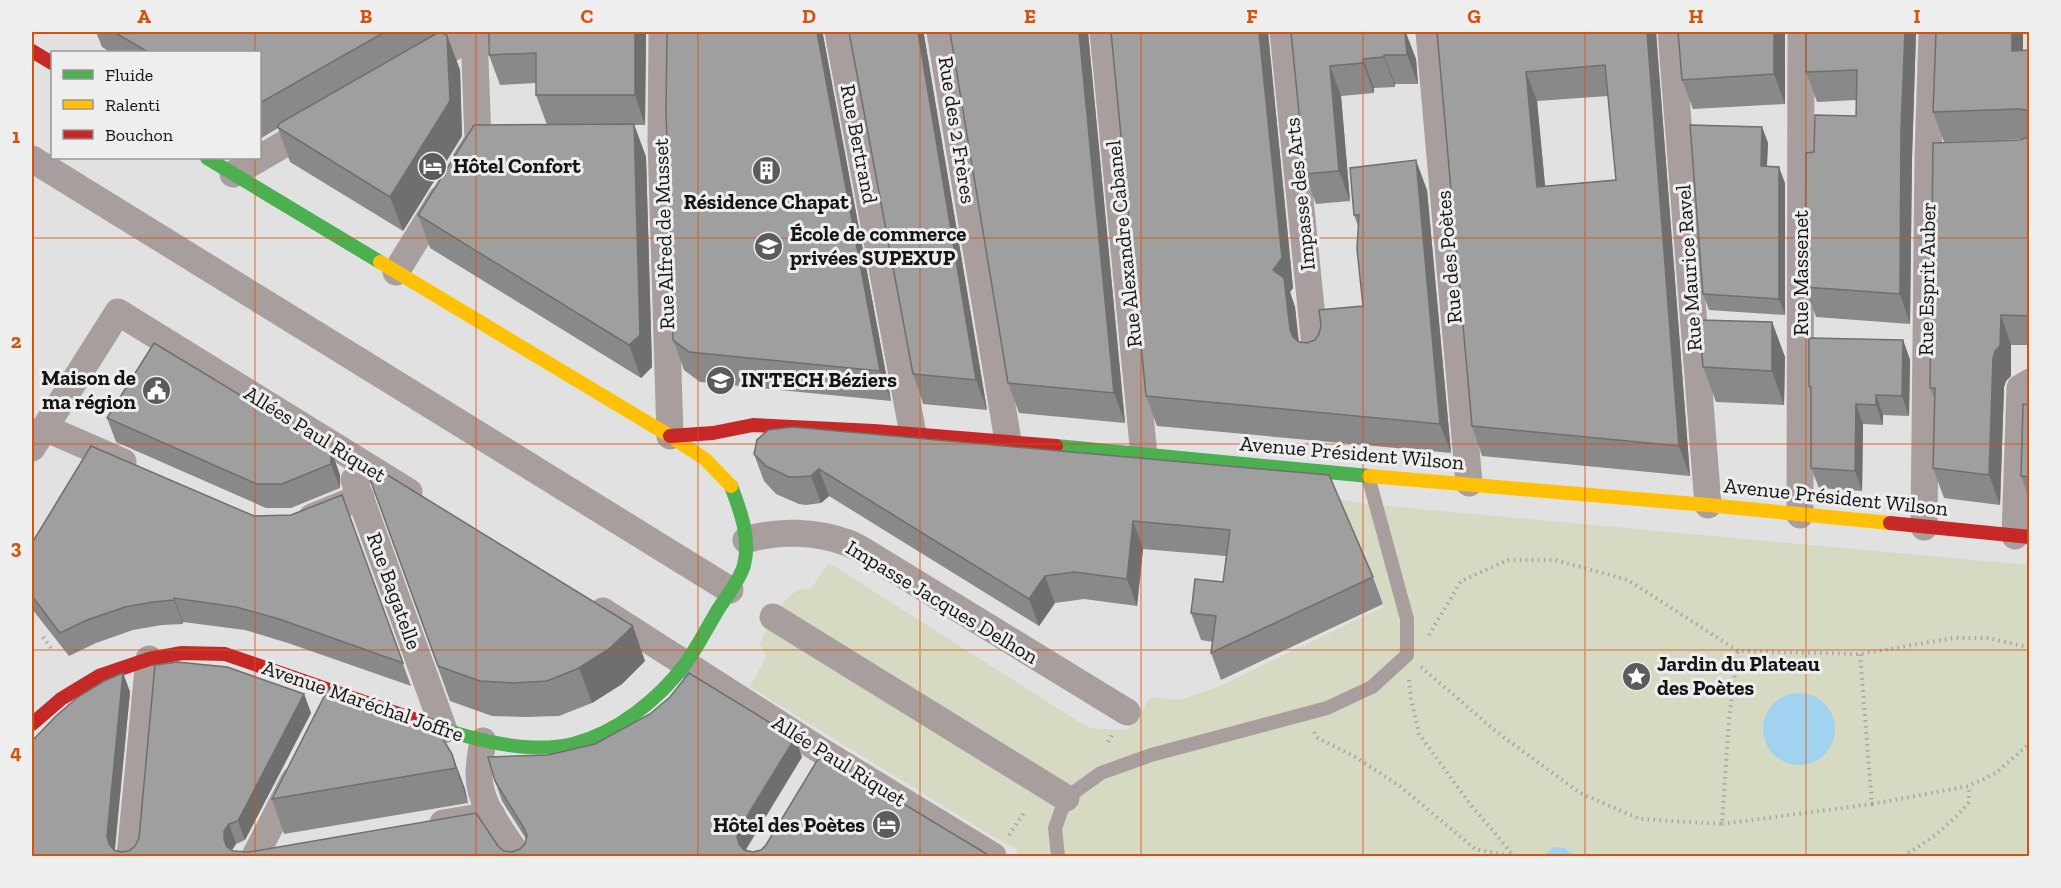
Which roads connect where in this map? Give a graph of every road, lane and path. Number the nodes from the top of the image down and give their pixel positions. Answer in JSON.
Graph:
{"nodes":[{"id":1,"x":662,"y":32,"type":"edge"},
{"id":2,"x":838,"y":32,"type":"edge"},
{"id":3,"x":940,"y":32,"type":"edge"},
{"id":4,"x":1103,"y":32,"type":"edge"},
{"id":5,"x":1283,"y":32,"type":"edge"},
{"id":6,"x":1429,"y":32,"type":"edge"},
{"id":7,"x":1671,"y":32,"type":"edge"},
{"id":8,"x":1801,"y":32,"type":"edge"},
{"id":9,"x":1932,"y":32,"type":"edge"},
{"id":10,"x":478,"y":33,"type":"edge"},
{"id":11,"x":34,"y":47,"type":"edge"},
{"id":12,"x":51,"y":62,"type":"edge"},
{"id":13,"x":404,"y":76,"type":"edge"},
{"id":14,"x":333,"y":116,"type":"edge"},
{"id":15,"x":261,"y":158,"type":"edge"},
{"id":16,"x":32,"y":159,"type":"edge"},
{"id":17,"x":209,"y":159,"type":"edge"},
{"id":18,"x":259,"y":159,"type":"edge"},
{"id":19,"x":233,"y":174,"type":"junction"},
{"id":20,"x":396,"y":272,"type":"junction"},
{"id":21,"x":1316,"y":357,"type":"edge"},
{"id":22,"x":2030,"y":382,"type":"edge"},
{"id":23,"x":753,"y":424,"type":"junction"},
{"id":24,"x":913,"y":434,"type":"junction"},
{"id":25,"x":670,"y":435,"type":"junction"},
{"id":26,"x":38,"y":438,"type":"edge"},
{"id":27,"x":742,"y":441,"type":"dead end"},
{"id":28,"x":1008,"y":441,"type":"junction"},
{"id":29,"x":343,"y":452,"type":"junction"},
{"id":30,"x":1144,"y":456,"type":"junction"},
{"id":31,"x":731,"y":466,"type":"dead end"},
{"id":32,"x":143,"y":471,"type":"edge"},
{"id":33,"x":1368,"y":476,"type":"junction"},
{"id":34,"x":729,"y":482,"type":"junction"},
{"id":35,"x":1469,"y":483,"type":"junction"},
{"id":36,"x":361,"y":497,"type":"junction"},
{"id":37,"x":1708,"y":505,"type":"junction"},
{"id":38,"x":434,"y":507,"type":"edge"},
{"id":39,"x":1800,"y":515,"type":"junction"},
{"id":40,"x":284,"y":524,"type":"edge"},
{"id":41,"x":1924,"y":527,"type":"junction"},
{"id":42,"x":2022,"y":537,"type":"edge"},
{"id":43,"x":746,"y":540,"type":"junction"},
{"id":44,"x":730,"y":590,"type":"junction"},
{"id":45,"x":584,"y":599,"type":"edge"},
{"id":46,"x":773,"y":617,"type":"dead end"},
{"id":47,"x":43,"y":637,"type":"edge"},
{"id":48,"x":2030,"y":648,"type":"edge"},
{"id":49,"x":52,"y":649,"type":"edge"},
{"id":50,"x":1738,"y":651,"type":"junction"},
{"id":51,"x":1860,"y":654,"type":"junction"},
{"id":52,"x":1407,"y":655,"type":"junction"},
{"id":53,"x":149,"y":659,"type":"junction"},
{"id":54,"x":686,"y":663,"type":"junction"},
{"id":55,"x":1126,"y":712,"type":"dead end"},
{"id":56,"x":1300,"y":715,"type":"junction"},
{"id":57,"x":32,"y":724,"type":"edge"},
{"id":58,"x":444,"y":730,"type":"junction"},
{"id":59,"x":483,"y":741,"type":"junction"},
{"id":60,"x":2030,"y":743,"type":"edge"},
{"id":61,"x":308,"y":753,"type":"edge"},
{"id":62,"x":1969,"y":786,"type":"junction"},
{"id":63,"x":1066,"y":798,"type":"junction"},
{"id":64,"x":1872,"y":804,"type":"junction"},
{"id":65,"x":492,"y":815,"type":"junction"},
{"id":66,"x":1722,"y":824,"type":"junction"},
{"id":67,"x":421,"y":827,"type":"edge"},
{"id":68,"x":291,"y":849,"type":"edge"},
{"id":69,"x":130,"y":856,"type":"edge"},
{"id":70,"x":252,"y":856,"type":"edge"},
{"id":71,"x":518,"y":856,"type":"edge"},
{"id":72,"x":993,"y":856,"type":"edge"},
{"id":73,"x":1058,"y":856,"type":"edge"},
{"id":74,"x":1204,"y":856,"type":"edge"},
{"id":75,"x":1223,"y":856,"type":"edge"},
{"id":76,"x":1512,"y":856,"type":"edge"},
{"id":77,"x":1903,"y":856,"type":"edge"}],
"edges":[{"from":1,"to":25,"type":"street","name":"Rue Alfred de Musset"},
{"from":2,"to":24,"type":"street","name":"Rue Bertrand"},
{"from":3,"to":28,"type":"street","name":"Rue des 2 Frères"},
{"from":4,"to":30,"type":"street","name":"Rue Alexandre Cabanel"},
{"from":5,"to":21,"type":"street","name":"Impasse des Arts"},
{"from":6,"to":35,"type":"street","name":"Rue des Poètes"},
{"from":7,"to":37,"type":"street","name":"Rue Maurice Ravel"},
{"from":8,"to":39,"type":"street","name":"Rue Massenet"},
{"from":9,"to":41,"type":"street","name":"Rue Esprit Auber"},
{"from":10,"to":13,"type":"street"},
{"from":10,"to":20,"type":"street"},
{"from":11,"to":12,"type":"main road"},
{"from":14,"to":15,"type":"street"},
{"from":16,"to":44,"type":"street"},
{"from":17,"to":19,"type":"main road"},
{"from":18,"to":19,"type":"street"},
{"from":19,"to":20,"type":"main road"},
{"from":20,"to":25,"type":"main road"},
{"from":22,"to":42,"type":"street"},
{"from":23,"to":24,"type":"main road","name":"Avenue Président Wilson"},
{"from":23,"to":25,"type":"main road","name":"Avenue Président Wilson"},
{"from":23,"to":27,"type":"main road"},
{"from":24,"to":28,"type":"main road","name":"Avenue Président Wilson"},
{"from":25,"to":34,"type":"main road"},
{"from":26,"to":29,"type":"street","name":"Allées Paul Riquet"},
{"from":26,"to":32,"type":"street"},
{"from":28,"to":30,"type":"main road","name":"Avenue Président Wilson"},
{"from":29,"to":36,"type":"street","name":"Rue Bagatelle"},
{"from":29,"to":38,"type":"street","name":"Allées Paul Riquet"},
{"from":30,"to":33,"type":"main road","name":"Avenue Président Wilson"},
{"from":31,"to":34,"type":"main road"},
{"from":33,"to":35,"type":"main road","name":"Avenue Président Wilson"},
{"from":33,"to":52,"type":"lane"},
{"from":34,"to":43,"type":"main road"},
{"from":35,"to":37,"type":"main road","name":"Avenue Président Wilson"},
{"from":36,"to":40,"type":"street"},
{"from":36,"to":58,"type":"street","name":"Rue Bagatelle"},
{"from":37,"to":39,"type":"main road","name":"Avenue Président Wilson"},
{"from":39,"to":41,"type":"main road","name":"Avenue Président Wilson"},
{"from":41,"to":42,"type":"main road","name":"Avenue Président Wilson"},
{"from":43,"to":44,"type":"main road","name":"Avenue Maréchal Joffre"},
{"from":43,"to":55,"type":"street","name":"Impasse Jacques Delhon"},
{"from":44,"to":54,"type":"main road","name":"Avenue Maréchal Joffre"},
{"from":45,"to":54,"type":"street"},
{"from":46,"to":63,"type":"street"},
{"from":47,"to":49,"type":"path"},
{"from":48,"to":51,"type":"path"},
{"from":50,"to":51,"type":"path"},
{"from":50,"to":52,"type":"path"},
{"from":50,"to":66,"type":"path"},
{"from":51,"to":64,"type":"path"},
{"from":52,"to":56,"type":"lane"},
{"from":52,"to":66,"type":"path"},
{"from":52,"to":76,"type":"path"},
{"from":53,"to":57,"type":"main road","name":"Avenue Maréchal Joffre"},
{"from":53,"to":58,"type":"main road","name":"Avenue Maréchal Joffre"},
{"from":53,"to":69,"type":"street"},
{"from":54,"to":59,"type":"main road","name":"Avenue Maréchal Joffre"},
{"from":54,"to":72,"type":"street","name":"Allée Paul Riquet"},
{"from":56,"to":63,"type":"lane"},
{"from":56,"to":76,"type":"path"},
{"from":58,"to":59,"type":"main road","name":"Avenue Maréchal Joffre"},
{"from":59,"to":65,"type":"street"},
{"from":60,"to":62,"type":"path"},
{"from":61,"to":70,"type":"street"},
{"from":62,"to":64,"type":"path"},
{"from":62,"to":77,"type":"path"},
{"from":63,"to":73,"type":"lane"},
{"from":64,"to":66,"type":"path"},
{"from":65,"to":67,"type":"street"},
{"from":65,"to":71,"type":"street"},
{"from":68,"to":70,"type":"street"},
{"from":74,"to":75,"type":"path"}]}
